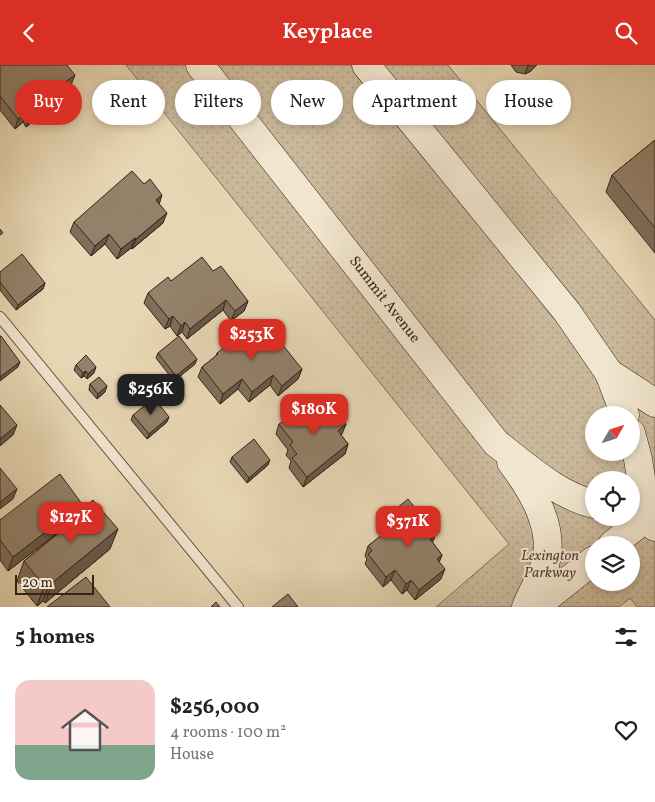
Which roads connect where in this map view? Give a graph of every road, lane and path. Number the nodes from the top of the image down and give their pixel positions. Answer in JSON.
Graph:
{"nodes":[{"id":1,"x":200,"y":65,"type":"edge"},
{"id":2,"x":366,"y":65,"type":"edge"},
{"id":3,"x":0,"y":317,"type":"edge"},
{"id":4,"x":609,"y":373,"type":"junction"},
{"id":5,"x":655,"y":403,"type":"edge"},
{"id":6,"x":622,"y":406,"type":"edge"},
{"id":7,"x":496,"y":443,"type":"junction"},
{"id":8,"x":638,"y":461,"type":"edge"},
{"id":9,"x":585,"y":502,"type":"edge"},
{"id":10,"x":649,"y":514,"type":"edge"},
{"id":11,"x":623,"y":536,"type":"edge"},
{"id":12,"x":585,"y":566,"type":"edge"},
{"id":13,"x":238,"y":607,"type":"edge"},
{"id":14,"x":526,"y":607,"type":"edge"},
{"id":15,"x":535,"y":607,"type":"edge"}],
"edges":[{"from":1,"to":7,"type":"street","name":"Summit Avenue"},
{"from":2,"to":4,"type":"street"},
{"from":3,"to":13,"type":"lane"},
{"from":4,"to":5,"type":"street"},
{"from":4,"to":6,"type":"street"},
{"from":7,"to":9,"type":"street","name":"Summit Avenue"},
{"from":7,"to":14,"type":"street"},
{"from":8,"to":10,"type":"street"},
{"from":10,"to":11,"type":"street"},
{"from":12,"to":15,"type":"street"}]}
